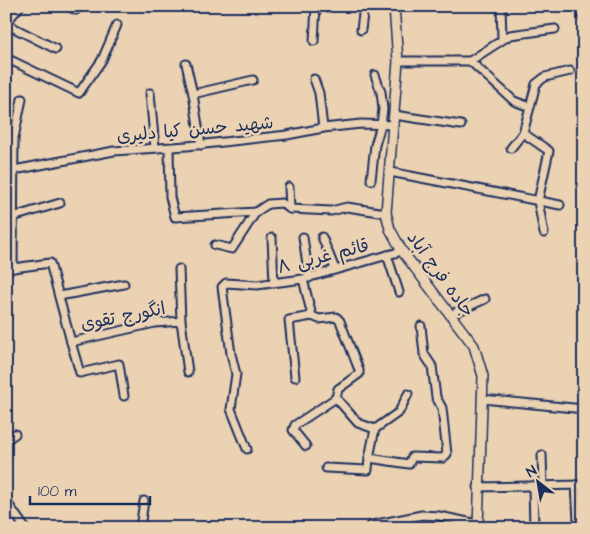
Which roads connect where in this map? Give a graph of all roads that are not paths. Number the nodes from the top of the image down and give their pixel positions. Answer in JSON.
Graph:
{"nodes":[{"id":1,"x":20,"y":6,"type":"edge"},
{"id":2,"x":68,"y":6,"type":"edge"},
{"id":3,"x":316,"y":6,"type":"edge"},
{"id":4,"x":364,"y":6,"type":"edge"},
{"id":5,"x":394,"y":6,"type":"edge"},
{"id":6,"x":501,"y":6,"type":"edge"},
{"id":7,"x":579,"y":6,"type":"edge"},
{"id":8,"x":76,"y":10,"type":"dead end"},
{"id":9,"x":584,"y":20,"type":"edge"},
{"id":10,"x":6,"y":24,"type":"edge"},
{"id":11,"x":117,"y":25,"type":"dead end"},
{"id":12,"x":556,"y":29,"type":"dead end"},
{"id":13,"x":361,"y":30,"type":"dead end"},
{"id":14,"x":502,"y":39,"type":"junction"},
{"id":15,"x":314,"y":41,"type":"dead end"},
{"id":16,"x":56,"y":49,"type":"dead end"},
{"id":17,"x":6,"y":58,"type":"edge"},
{"id":18,"x":398,"y":61,"type":"junction"},
{"id":19,"x":470,"y":61,"type":"junction"},
{"id":20,"x":186,"y":64,"type":"dead end"},
{"id":21,"x":570,"y":71,"type":"dead end"},
{"id":22,"x":375,"y":75,"type":"dead end"},
{"id":23,"x":314,"y":79,"type":"dead end"},
{"id":24,"x":253,"y":80,"type":"dead end"},
{"id":25,"x":150,"y":93,"type":"dead end"},
{"id":26,"x":193,"y":94,"type":"junction"},
{"id":27,"x":22,"y":99,"type":"dead end"},
{"id":28,"x":530,"y":107,"type":"junction"},
{"id":29,"x":394,"y":115,"type":"junction"},
{"id":30,"x":381,"y":125,"type":"junction"},
{"id":31,"x":394,"y":125,"type":"junction"},
{"id":32,"x":461,"y":125,"type":"dead end"},
{"id":33,"x":323,"y":128,"type":"junction"},
{"id":34,"x":523,"y":133,"type":"junction"},
{"id":35,"x":201,"y":145,"type":"junction"},
{"id":36,"x":155,"y":148,"type":"junction"},
{"id":37,"x":169,"y":148,"type":"junction"},
{"id":38,"x":510,"y":148,"type":"dead end"},
{"id":39,"x":14,"y":170,"type":"junction"},
{"id":40,"x":390,"y":172,"type":"junction"},
{"id":41,"x":371,"y":180,"type":"dead end"},
{"id":42,"x":289,"y":187,"type":"dead end"},
{"id":43,"x":538,"y":201,"type":"junction"},
{"id":44,"x":60,"y":203,"type":"dead end"},
{"id":45,"x":560,"y":206,"type":"dead end"},
{"id":46,"x":290,"y":209,"type":"junction"},
{"id":47,"x":256,"y":212,"type":"junction"},
{"id":48,"x":386,"y":213,"type":"junction"},
{"id":49,"x":13,"y":217,"type":"junction"},
{"id":50,"x":544,"y":233,"type":"dead end"},
{"id":51,"x":303,"y":237,"type":"dead end"},
{"id":52,"x":322,"y":237,"type":"dead end"},
{"id":53,"x":272,"y":238,"type":"dead end"},
{"id":54,"x":215,"y":245,"type":"dead end"},
{"id":55,"x":402,"y":252,"type":"junction"},
{"id":56,"x":387,"y":255,"type":"junction"},
{"id":57,"x":10,"y":268,"type":"edge"},
{"id":58,"x":179,"y":269,"type":"dead end"},
{"id":59,"x":335,"y":270,"type":"junction"},
{"id":60,"x":306,"y":278,"type":"junction"},
{"id":61,"x":274,"y":283,"type":"junction"},
{"id":62,"x":124,"y":284,"type":"dead end"},
{"id":63,"x":399,"y":292,"type":"dead end"},
{"id":64,"x":59,"y":296,"type":"junction"},
{"id":65,"x":486,"y":299,"type":"dead end"},
{"id":66,"x":450,"y":315,"type":"junction"},
{"id":67,"x":312,"y":316,"type":"junction"},
{"id":68,"x":181,"y":321,"type":"junction"},
{"id":69,"x":421,"y":326,"type":"dead end"},
{"id":70,"x":71,"y":342,"type":"junction"},
{"id":71,"x":188,"y":372,"type":"dead end"},
{"id":72,"x":295,"y":377,"type":"dead end"},
{"id":73,"x":408,"y":394,"type":"dead end"},
{"id":74,"x":124,"y":396,"type":"dead end"},
{"id":75,"x":336,"y":398,"type":"junction"},
{"id":76,"x":482,"y":400,"type":"junction"},
{"id":77,"x":584,"y":409,"type":"edge"},
{"id":78,"x":375,"y":429,"type":"junction"},
{"id":79,"x":15,"y":434,"type":"dead end"},
{"id":80,"x":6,"y":440,"type":"edge"},
{"id":81,"x":306,"y":446,"type":"dead end"},
{"id":82,"x":247,"y":449,"type":"dead end"},
{"id":83,"x":542,"y":455,"type":"dead end"},
{"id":84,"x":370,"y":458,"type":"junction"},
{"id":85,"x":326,"y":468,"type":"dead end"},
{"id":86,"x":580,"y":485,"type":"edge"},
{"id":87,"x":533,"y":486,"type":"junction"},
{"id":88,"x":543,"y":486,"type":"junction"},
{"id":89,"x":478,"y":487,"type":"junction"},
{"id":90,"x":6,"y":501,"type":"edge"},
{"id":91,"x":144,"y":501,"type":"dead end"},
{"id":92,"x":578,"y":521,"type":"dead end"},
{"id":93,"x":478,"y":526,"type":"edge"},
{"id":94,"x":25,"y":528,"type":"edge"},
{"id":95,"x":140,"y":528,"type":"edge"},
{"id":96,"x":369,"y":528,"type":"edge"},
{"id":97,"x":534,"y":528,"type":"edge"}],
"edges":[{"from":1,"to":10,"type":"street"},
{"from":2,"to":8,"type":"street"},
{"from":3,"to":15,"type":"street"},
{"from":4,"to":13,"type":"street"},
{"from":5,"to":18,"type":"street","name":"جاده فرج آباد"},
{"from":6,"to":14,"type":"street"},
{"from":7,"to":9,"type":"street"},
{"from":10,"to":16,"type":"street"},
{"from":11,"to":17,"type":"street"},
{"from":12,"to":14,"type":"street"},
{"from":14,"to":19,"type":"street"},
{"from":18,"to":19,"type":"street"},
{"from":18,"to":29,"type":"street","name":"جاده فرج آباد"},
{"from":19,"to":28,"type":"street"},
{"from":20,"to":26,"type":"street"},
{"from":21,"to":28,"type":"street"},
{"from":22,"to":30,"type":"street"},
{"from":23,"to":33,"type":"street"},
{"from":24,"to":26,"type":"street"},
{"from":25,"to":36,"type":"street"},
{"from":26,"to":35,"type":"street"},
{"from":27,"to":39,"type":"street"},
{"from":28,"to":34,"type":"street"},
{"from":29,"to":31,"type":"street","name":"جاده فرج آباد"},
{"from":29,"to":32,"type":"street"},
{"from":30,"to":31,"type":"street","name":"شهید حسن کیا دلیری"},
{"from":30,"to":33,"type":"street","name":"شهید حسن کیا دلیری"},
{"from":30,"to":41,"type":"street"},
{"from":31,"to":40,"type":"street","name":"جاده فرج آباد"},
{"from":33,"to":35,"type":"street","name":"شهید حسن کیا دلیری"},
{"from":34,"to":38,"type":"street"},
{"from":34,"to":43,"type":"street"},
{"from":35,"to":37,"type":"street","name":"شهید حسن کیا دلیری"},
{"from":36,"to":37,"type":"street","name":"شهید حسن کیا دلیری"},
{"from":36,"to":39,"type":"street","name":"شهید حسن کیا دلیری"},
{"from":37,"to":47,"type":"street"},
{"from":39,"to":49,"type":"street"},
{"from":40,"to":43,"type":"street"},
{"from":40,"to":48,"type":"street","name":"جاده فرج آباد"},
{"from":42,"to":46,"type":"street"},
{"from":43,"to":45,"type":"street"},
{"from":43,"to":50,"type":"street"},
{"from":44,"to":49,"type":"street"},
{"from":46,"to":47,"type":"street"},
{"from":46,"to":48,"type":"street"},
{"from":47,"to":54,"type":"street"},
{"from":48,"to":55,"type":"street","name":"جاده فرج آباد"},
{"from":49,"to":57,"type":"street"},
{"from":51,"to":60,"type":"street"},
{"from":52,"to":59,"type":"street"},
{"from":53,"to":61,"type":"street"},
{"from":55,"to":56,"type":"street","name":"قائم غربی ۸"},
{"from":55,"to":66,"type":"street","name":"جاده فرج آباد"},
{"from":56,"to":59,"type":"street","name":"قائم غربی ۸"},
{"from":56,"to":63,"type":"street"},
{"from":57,"to":64,"type":"street","name":"انگورج تقوی"},
{"from":58,"to":68,"type":"street","name":"انگورج تقوی"},
{"from":59,"to":60,"type":"street","name":"قائم غربی ۸"},
{"from":60,"to":61,"type":"street","name":"قائم غربی ۸"},
{"from":60,"to":67,"type":"street"},
{"from":61,"to":82,"type":"street","name":"قائم غربی ۸"},
{"from":62,"to":64,"type":"street"},
{"from":64,"to":70,"type":"street","name":"انگورج تقوی"},
{"from":65,"to":66,"type":"street"},
{"from":66,"to":76,"type":"street","name":"جاده فرج آباد"},
{"from":67,"to":72,"type":"street"},
{"from":67,"to":75,"type":"street"},
{"from":68,"to":70,"type":"street","name":"انگورج تقوی"},
{"from":68,"to":71,"type":"street"},
{"from":69,"to":84,"type":"street"},
{"from":70,"to":74,"type":"street"},
{"from":73,"to":78,"type":"street"},
{"from":75,"to":78,"type":"street"},
{"from":75,"to":81,"type":"street"},
{"from":76,"to":77,"type":"street"},
{"from":76,"to":89,"type":"street","name":"جاده فرج آباد"},
{"from":78,"to":84,"type":"street"},
{"from":79,"to":80,"type":"street"},
{"from":83,"to":88,"type":"street"},
{"from":84,"to":85,"type":"street"},
{"from":86,"to":88,"type":"street"},
{"from":86,"to":92,"type":"street"},
{"from":87,"to":88,"type":"street"},
{"from":87,"to":89,"type":"street"},
{"from":87,"to":97,"type":"street"},
{"from":89,"to":93,"type":"street","name":"جاده فرج آباد"},
{"from":90,"to":94,"type":"street"},
{"from":91,"to":95,"type":"street"},
{"from":93,"to":96,"type":"street"}]}
